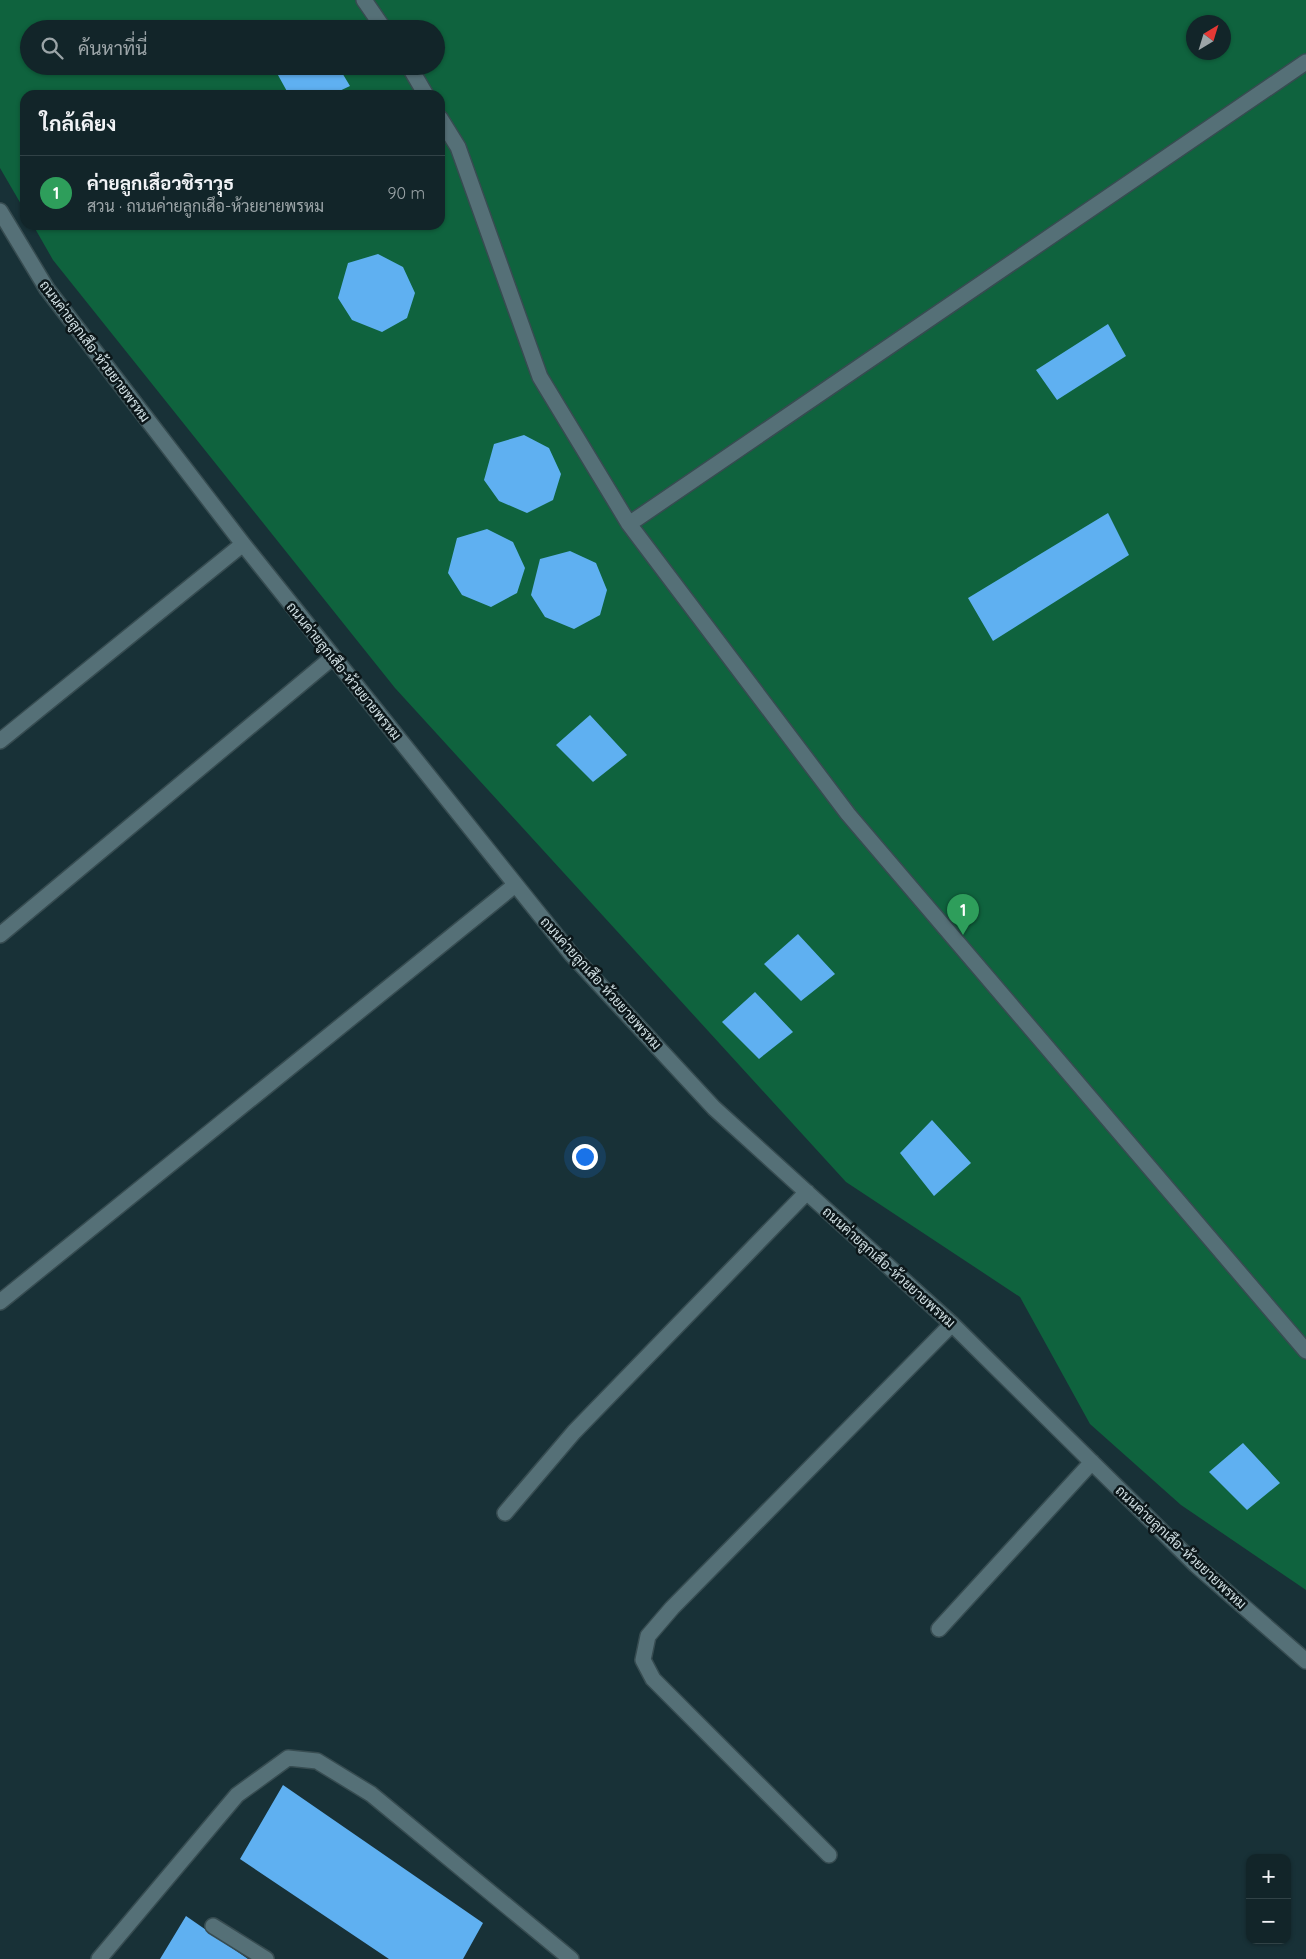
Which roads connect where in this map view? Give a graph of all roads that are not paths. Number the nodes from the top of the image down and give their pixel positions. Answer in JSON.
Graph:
{"nodes":[{"id":1,"x":364,"y":0,"type":"edge"},
{"id":2,"x":378,"y":20,"type":"edge"},
{"id":3,"x":1306,"y":62,"type":"edge"},
{"id":4,"x":414,"y":75,"type":"edge"},
{"id":5,"x":423,"y":90,"type":"edge"},
{"id":6,"x":445,"y":126,"type":"edge"},
{"id":7,"x":0,"y":211,"type":"edge"},
{"id":8,"x":629,"y":524,"type":"junction"},
{"id":9,"x":243,"y":544,"type":"junction"},
{"id":10,"x":333,"y":657,"type":"junction"},
{"id":11,"x":0,"y":740,"type":"edge"},
{"id":12,"x":515,"y":885,"type":"junction"},
{"id":13,"x":0,"y":935,"type":"edge"},
{"id":14,"x":808,"y":1192,"type":"junction"},
{"id":15,"x":0,"y":1302,"type":"edge"},
{"id":16,"x":952,"y":1324,"type":"junction"},
{"id":17,"x":1306,"y":1351,"type":"edge"},
{"id":18,"x":1092,"y":1462,"type":"junction"},
{"id":19,"x":505,"y":1513,"type":"dead end"},
{"id":20,"x":939,"y":1629,"type":"dead end"},
{"id":21,"x":1306,"y":1661,"type":"edge"},
{"id":22,"x":829,"y":1855,"type":"dead end"},
{"id":23,"x":213,"y":1926,"type":"dead end"},
{"id":24,"x":99,"y":1959,"type":"edge"},
{"id":25,"x":266,"y":1959,"type":"edge"},
{"id":26,"x":571,"y":1959,"type":"edge"}],
"edges":[{"from":1,"to":2,"type":"street"},
{"from":3,"to":8,"type":"street"},
{"from":4,"to":5,"type":"street"},
{"from":6,"to":8,"type":"street"},
{"from":7,"to":9,"type":"street","name":"ถนนค่ายลูกเสึอ-ห้วยยายพรหม"},
{"from":8,"to":17,"type":"street"},
{"from":9,"to":10,"type":"street","name":"ถนนค่ายลูกเสึอ-ห้วยยายพรหม"},
{"from":9,"to":11,"type":"street"},
{"from":10,"to":12,"type":"street","name":"ถนนค่ายลูกเสึอ-ห้วยยายพรหม"},
{"from":10,"to":13,"type":"street"},
{"from":12,"to":14,"type":"street","name":"ถนนค่ายลูกเสึอ-ห้วยยายพรหม"},
{"from":12,"to":15,"type":"street"},
{"from":14,"to":16,"type":"street","name":"ถนนค่ายลูกเสึอ-ห้วยยายพรหม"},
{"from":14,"to":19,"type":"street"},
{"from":16,"to":18,"type":"street","name":"ถนนค่ายลูกเสึอ-ห้วยยายพรหม"},
{"from":16,"to":22,"type":"street"},
{"from":18,"to":20,"type":"street"},
{"from":18,"to":21,"type":"street","name":"ถนนค่ายลูกเสึอ-ห้วยยายพรหม"},
{"from":23,"to":25,"type":"street"},
{"from":24,"to":26,"type":"street"}]}
